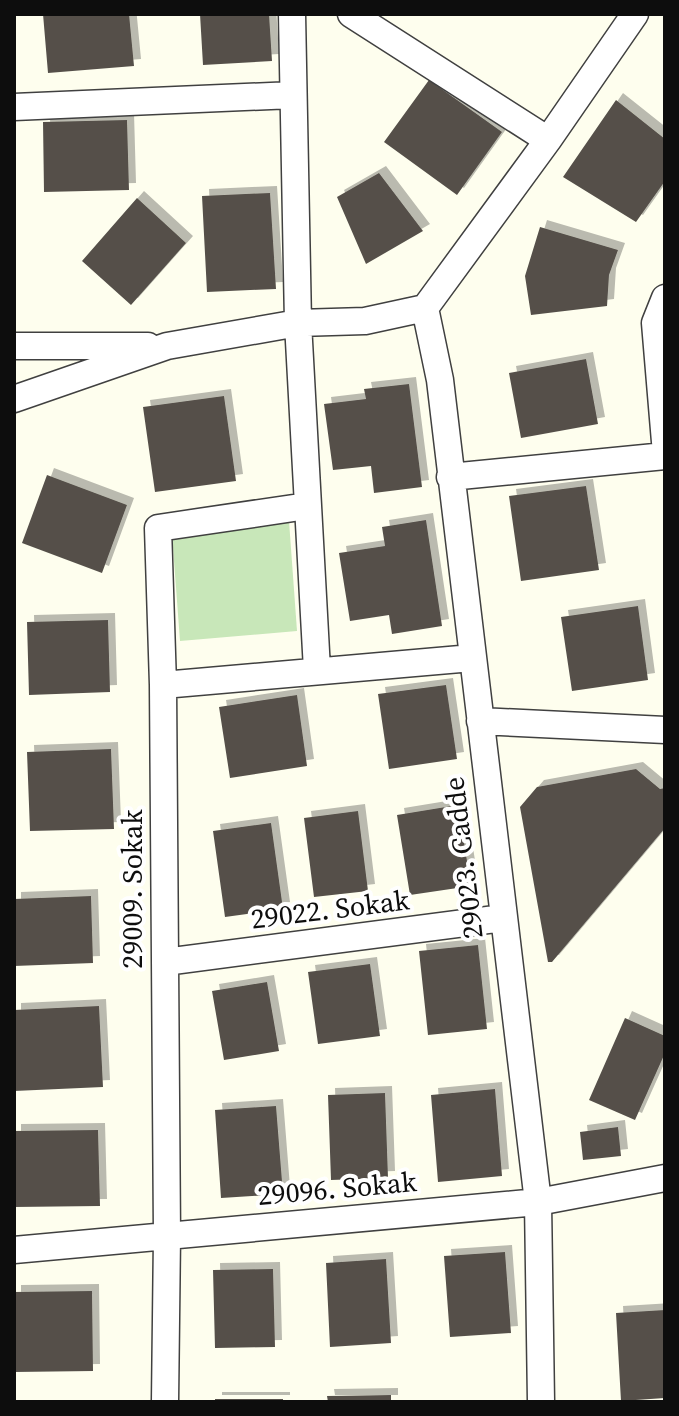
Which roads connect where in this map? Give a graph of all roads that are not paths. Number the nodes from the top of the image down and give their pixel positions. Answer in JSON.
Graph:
{"nodes":[{"id":1,"x":292,"y":14,"type":"edge"},
{"id":2,"x":351,"y":14,"type":"edge"},
{"id":3,"x":635,"y":14,"type":"edge"},
{"id":4,"x":293,"y":95,"type":"junction"},
{"id":5,"x":14,"y":107,"type":"edge"},
{"id":6,"x":548,"y":140,"type":"junction"},
{"id":7,"x":665,"y":298,"type":"edge"},
{"id":8,"x":425,"y":308,"type":"junction"},
{"id":9,"x":298,"y":323,"type":"junction"},
{"id":10,"x":14,"y":346,"type":"edge"},
{"id":11,"x":167,"y":346,"type":"junction"},
{"id":12,"x":14,"y":399,"type":"edge"},
{"id":13,"x":665,"y":442,"type":"edge"},
{"id":14,"x":665,"y":456,"type":"edge"},
{"id":15,"x":450,"y":477,"type":"junction"},
{"id":16,"x":307,"y":506,"type":"junction"},
{"id":17,"x":472,"y":658,"type":"junction"},
{"id":18,"x":317,"y":670,"type":"junction"},
{"id":19,"x":163,"y":685,"type":"junction"},
{"id":20,"x":480,"y":721,"type":"junction"},
{"id":21,"x":665,"y":730,"type":"edge"},
{"id":22,"x":503,"y":918,"type":"junction"},
{"id":23,"x":165,"y":962,"type":"junction"},
{"id":24,"x":665,"y":1178,"type":"edge"},
{"id":25,"x":538,"y":1202,"type":"junction"},
{"id":26,"x":167,"y":1236,"type":"junction"},
{"id":27,"x":14,"y":1250,"type":"edge"},
{"id":28,"x":165,"y":1402,"type":"edge"},
{"id":29,"x":541,"y":1402,"type":"edge"}],
"edges":[{"from":1,"to":4,"type":"street"},
{"from":2,"to":6,"type":"street"},
{"from":3,"to":6,"type":"street"},
{"from":4,"to":5,"type":"street"},
{"from":4,"to":9,"type":"street"},
{"from":6,"to":8,"type":"street"},
{"from":7,"to":13,"type":"street"},
{"from":8,"to":9,"type":"street"},
{"from":8,"to":15,"type":"street","name":"29023. Cadde"},
{"from":9,"to":11,"type":"street"},
{"from":9,"to":16,"type":"street"},
{"from":10,"to":11,"type":"street"},
{"from":11,"to":12,"type":"street"},
{"from":14,"to":15,"type":"street"},
{"from":15,"to":17,"type":"street","name":"29023. Cadde"},
{"from":16,"to":18,"type":"street"},
{"from":16,"to":19,"type":"street","name":"29009. Sokak"},
{"from":17,"to":18,"type":"street"},
{"from":17,"to":20,"type":"street","name":"29023. Cadde"},
{"from":18,"to":19,"type":"street"},
{"from":19,"to":23,"type":"street","name":"29009. Sokak"},
{"from":20,"to":21,"type":"street"},
{"from":20,"to":22,"type":"street","name":"29023. Cadde"},
{"from":22,"to":23,"type":"street","name":"29022. Sokak"},
{"from":22,"to":25,"type":"street","name":"29023. Cadde"},
{"from":23,"to":26,"type":"street","name":"29009. Sokak"},
{"from":24,"to":25,"type":"street","name":"29096. Sokak"},
{"from":25,"to":26,"type":"street","name":"29096. Sokak"},
{"from":25,"to":29,"type":"street","name":"29023. Cadde"},
{"from":26,"to":27,"type":"street","name":"29096. Sokak"},
{"from":26,"to":28,"type":"street","name":"29009. Sokak"}]}
